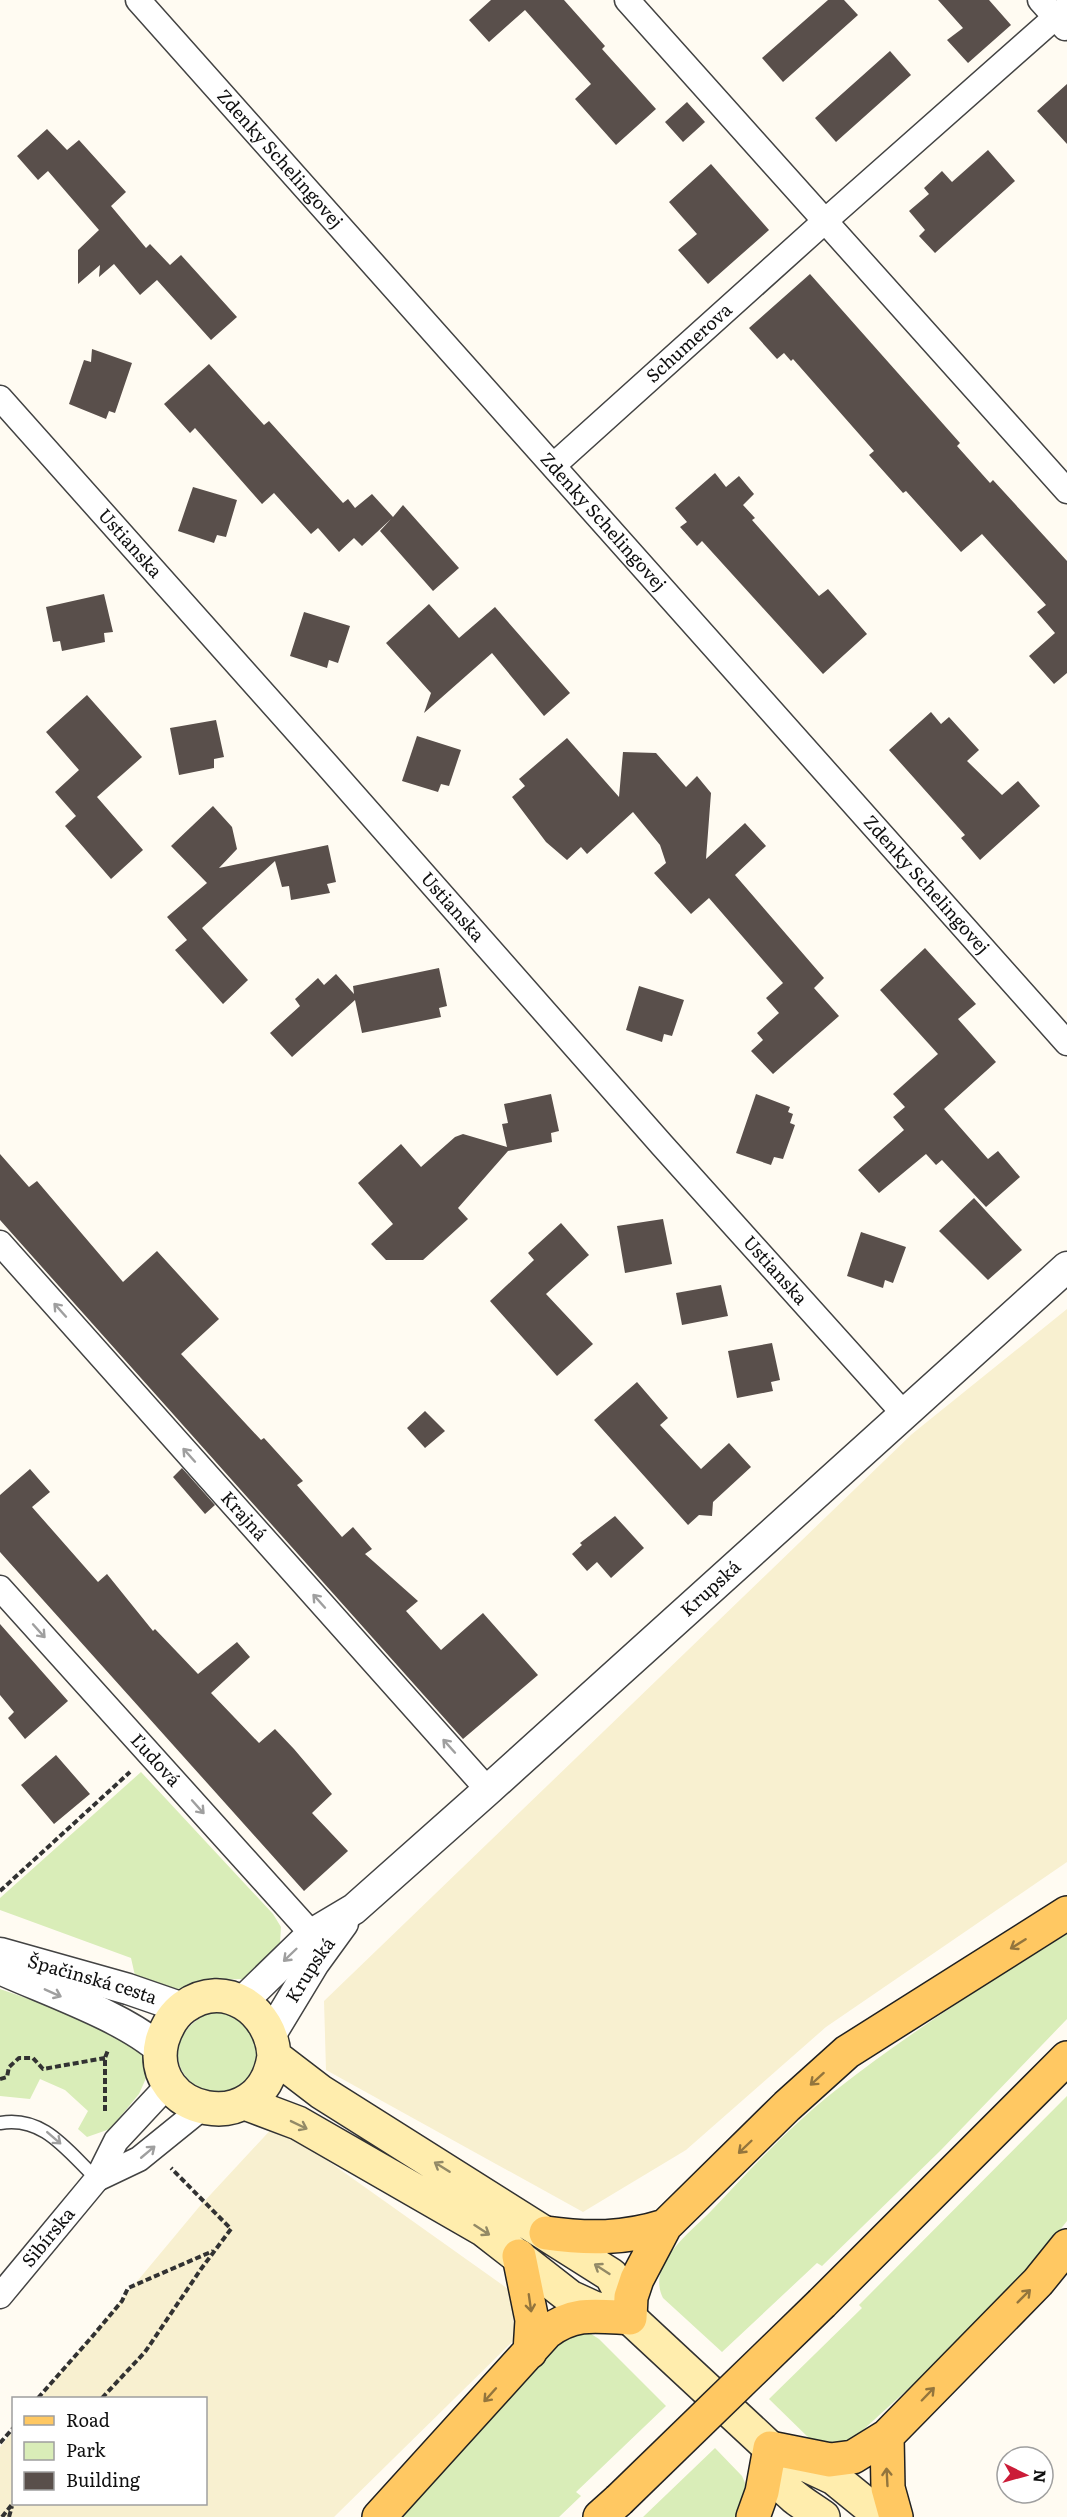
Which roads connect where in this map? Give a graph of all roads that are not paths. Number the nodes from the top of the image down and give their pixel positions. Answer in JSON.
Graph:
{"nodes":[{"id":1,"x":138,"y":0,"type":"edge"},
{"id":2,"x":627,"y":0,"type":"edge"},
{"id":3,"x":1057,"y":14,"type":"edge"},
{"id":4,"x":825,"y":222,"type":"junction"},
{"id":5,"x":0,"y":398,"type":"edge"},
{"id":6,"x":554,"y":465,"type":"junction"},
{"id":7,"x":1067,"y":491,"type":"edge"},
{"id":8,"x":1067,"y":1043,"type":"edge"},
{"id":9,"x":0,"y":1243,"type":"edge"},
{"id":10,"x":1067,"y":1267,"type":"edge"},
{"id":11,"x":905,"y":1415,"type":"junction"},
{"id":12,"x":0,"y":1588,"type":"edge"},
{"id":13,"x":488,"y":1790,"type":"junction"},
{"id":14,"x":354,"y":1908,"type":"junction"},
{"id":15,"x":1067,"y":1912,"type":"edge"},
{"id":16,"x":312,"y":1934,"type":"junction"},
{"id":17,"x":0,"y":1953,"type":"edge"},
{"id":18,"x":0,"y":1969,"type":"edge"},
{"id":19,"x":242,"y":2002,"type":"junction"},
{"id":20,"x":183,"y":2008,"type":"junction"},
{"id":21,"x":273,"y":2045,"type":"junction"},
{"id":22,"x":161,"y":2050,"type":"junction"},
{"id":23,"x":1067,"y":2058,"type":"edge"},
{"id":24,"x":170,"y":2084,"type":"junction"},
{"id":25,"x":245,"y":2103,"type":"junction"},
{"id":26,"x":202,"y":2108,"type":"junction"},
{"id":27,"x":0,"y":2123,"type":"edge"},
{"id":28,"x":97,"y":2179,"type":"junction"},
{"id":29,"x":665,"y":2226,"type":"junction"},
{"id":30,"x":546,"y":2233,"type":"junction"},
{"id":31,"x":1067,"y":2246,"type":"edge"},
{"id":32,"x":519,"y":2256,"type":"junction"},
{"id":33,"x":0,"y":2296,"type":"edge"},
{"id":34,"x":630,"y":2318,"type":"junction"},
{"id":35,"x":530,"y":2352,"type":"junction"},
{"id":36,"x":887,"y":2436,"type":"junction"},
{"id":37,"x":770,"y":2448,"type":"junction"},
{"id":38,"x":609,"y":2508,"type":"edge"},
{"id":39,"x":379,"y":2517,"type":"edge"},
{"id":40,"x":753,"y":2517,"type":"edge"},
{"id":41,"x":823,"y":2517,"type":"edge"},
{"id":42,"x":882,"y":2517,"type":"edge"},
{"id":43,"x":896,"y":2517,"type":"edge"}],
"edges":[{"from":1,"to":6,"type":"street","name":"Zdenky Schelingovej"},
{"from":2,"to":4,"type":"street"},
{"from":3,"to":4,"type":"street","name":"Schumerova"},
{"from":4,"to":6,"type":"street","name":"Schumerova"},
{"from":4,"to":7,"type":"street"},
{"from":5,"to":11,"type":"street","name":"Ustianska"},
{"from":6,"to":8,"type":"street","name":"Zdenky Schelingovej"},
{"from":13,"to":9,"type":"street","name":"Krajná","one_way":true},
{"from":10,"to":11,"type":"street","name":"Krupská"},
{"from":11,"to":13,"type":"street","name":"Krupská"},
{"from":12,"to":16,"type":"street","name":"Ľudová","one_way":true},
{"from":13,"to":14,"type":"street","name":"Krupská"},
{"from":14,"to":16,"type":"street","name":"Krupská"},
{"from":14,"to":21,"type":"street","name":"Krupská"},
{"from":15,"to":29,"type":"main road","one_way":true},
{"from":16,"to":19,"type":"street","name":"Krupská","one_way":true},
{"from":17,"to":20,"type":"street","name":"Špačinská cesta"},
{"from":18,"to":22,"type":"street","name":"Špačinská cesta","one_way":true},
{"from":19,"to":20,"type":"main road"},
{"from":19,"to":21,"type":"main road"},
{"from":20,"to":22,"type":"main road"},
{"from":21,"to":25,"type":"main road"},
{"from":30,"to":21,"type":"main road","one_way":true},
{"from":22,"to":24,"type":"main road"},
{"from":23,"to":38,"type":"main road","bridge":true},
{"from":24,"to":26,"type":"main road"},
{"from":24,"to":28,"type":"street","name":"Sibírska"},
{"from":25,"to":26,"type":"main road"},
{"from":25,"to":32,"type":"main road","one_way":true},
{"from":28,"to":26,"type":"street","name":"Sibírska","one_way":true},
{"from":27,"to":28,"type":"lane","one_way":true},
{"from":28,"to":33,"type":"street","name":"Sibírska"},
{"from":29,"to":30,"type":"main road"},
{"from":29,"to":34,"type":"main road"},
{"from":34,"to":30,"type":"main road","one_way":true},
{"from":36,"to":31,"type":"main road","one_way":true},
{"from":32,"to":34,"type":"main road"},
{"from":32,"to":35,"type":"main road","one_way":true},
{"from":34,"to":35,"type":"main road"},
{"from":34,"to":37,"type":"main road"},
{"from":35,"to":39,"type":"main road","one_way":true},
{"from":36,"to":37,"type":"main road"},
{"from":43,"to":36,"type":"main road","one_way":true},
{"from":37,"to":40,"type":"main road"},
{"from":37,"to":41,"type":"main road"},
{"from":37,"to":42,"type":"main road"}]}
